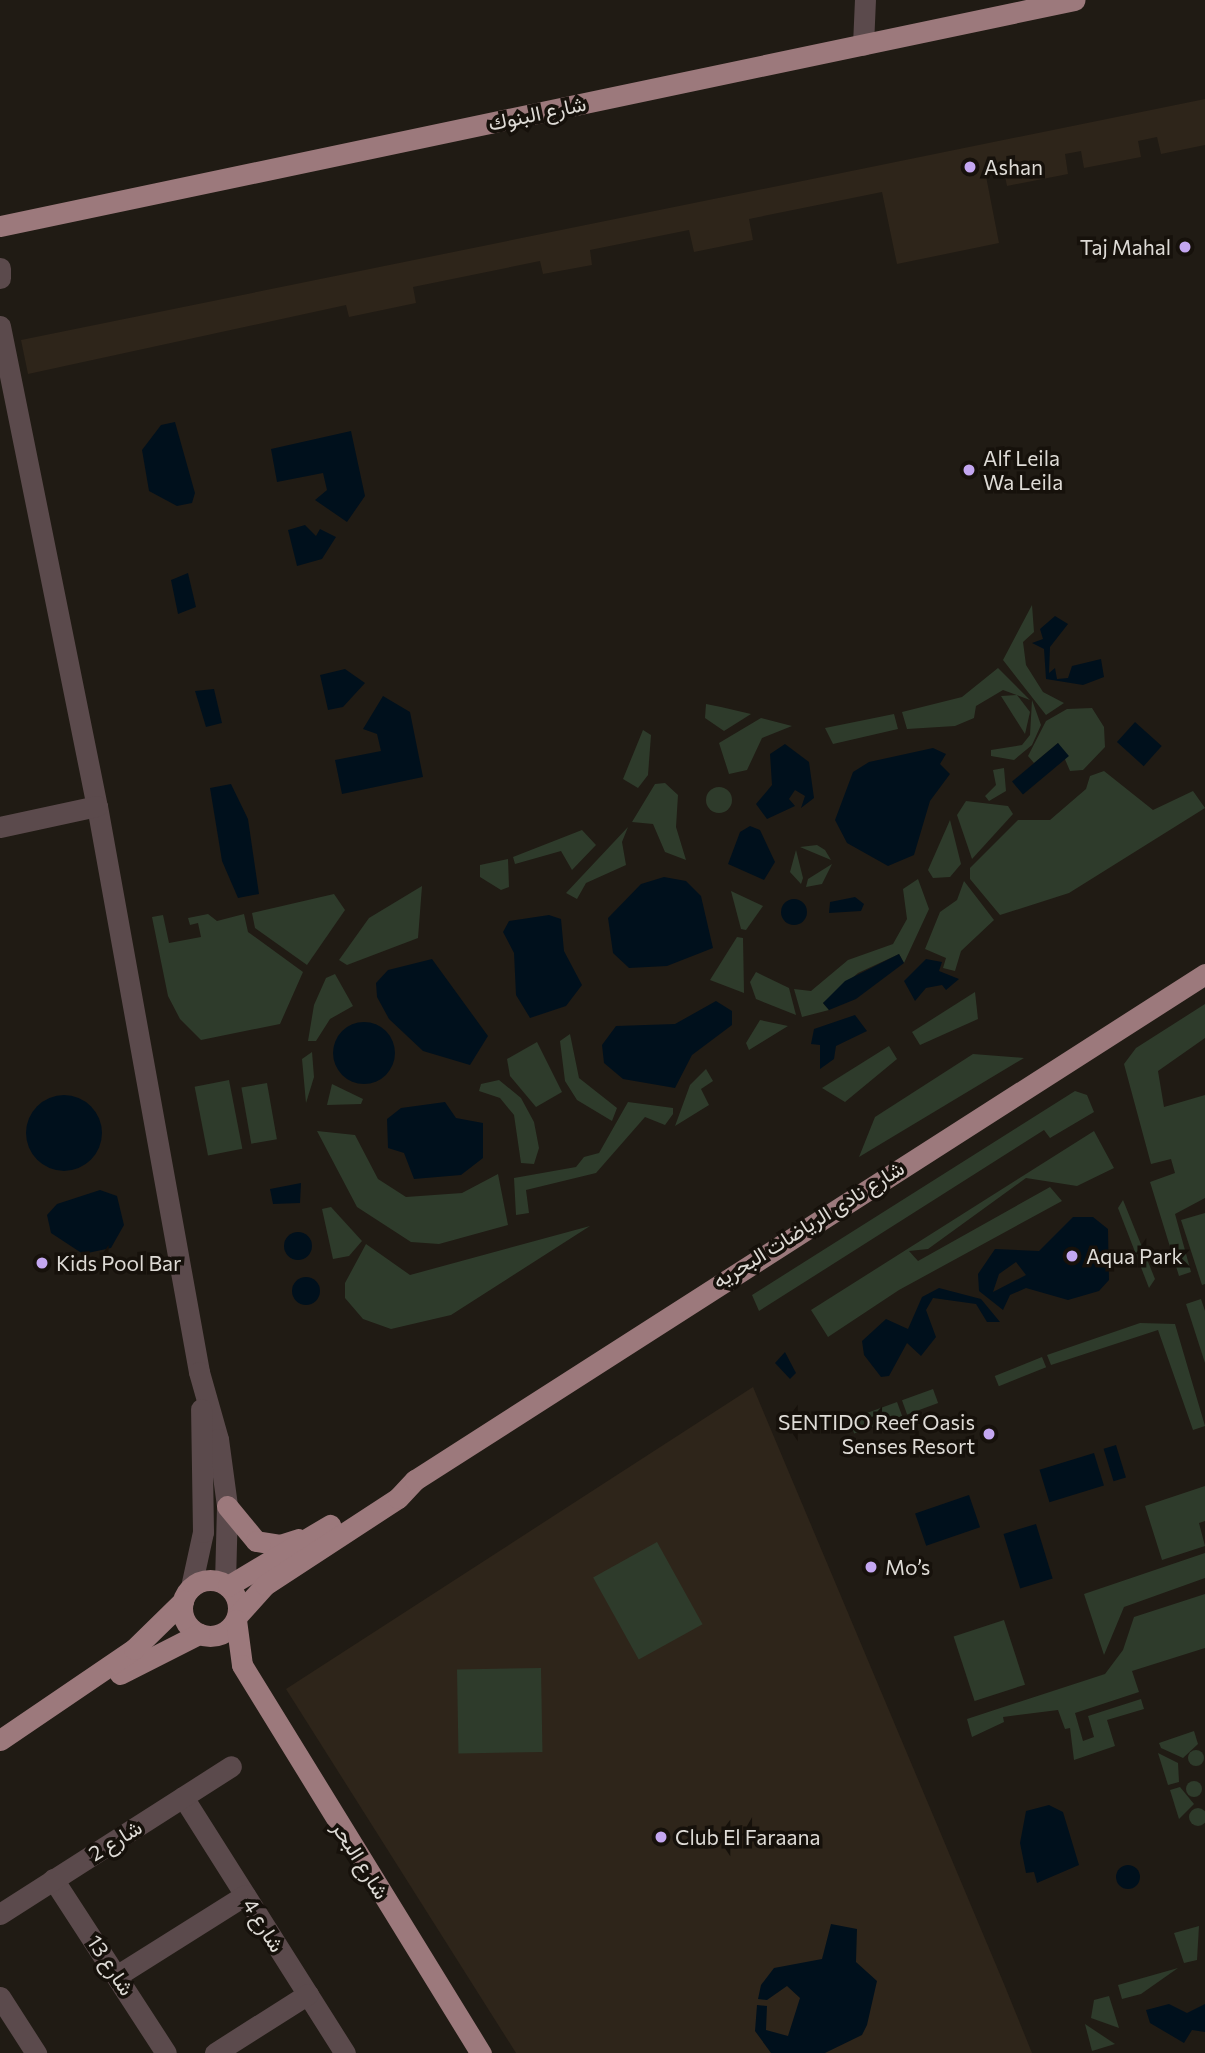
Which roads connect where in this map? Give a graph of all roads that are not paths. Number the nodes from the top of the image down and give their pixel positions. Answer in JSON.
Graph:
{"nodes":[{"id":1,"x":865,"y":0,"type":"edge"},
{"id":2,"x":1074,"y":0,"type":"edge"},
{"id":3,"x":863,"y":45,"type":"junction"},
{"id":4,"x":0,"y":226,"type":"edge"},
{"id":5,"x":0,"y":268,"type":"edge"},
{"id":6,"x":0,"y":278,"type":"edge"},
{"id":7,"x":0,"y":326,"type":"edge"},
{"id":8,"x":97,"y":806,"type":"junction"},
{"id":9,"x":0,"y":827,"type":"edge"},
{"id":10,"x":1205,"y":974,"type":"edge"},
{"id":11,"x":199,"y":1372,"type":"junction"},
{"id":12,"x":415,"y":1480,"type":"junction"},
{"id":13,"x":227,"y":1506,"type":"junction"},
{"id":14,"x":332,"y":1524,"type":"junction"},
{"id":15,"x":227,"y":1585,"type":"junction"},
{"id":16,"x":187,"y":1594,"type":"junction"},
{"id":17,"x":237,"y":1618,"type":"junction"},
{"id":18,"x":203,"y":1635,"type":"junction"},
{"id":19,"x":242,"y":1665,"type":"junction"},
{"id":20,"x":0,"y":1741,"type":"edge"},
{"id":21,"x":230,"y":1766,"type":"dead end"},
{"id":22,"x":183,"y":1797,"type":"junction"},
{"id":23,"x":53,"y":1879,"type":"junction"},
{"id":24,"x":245,"y":1895,"type":"junction"},
{"id":25,"x":0,"y":1914,"type":"edge"},
{"id":26,"x":118,"y":1975,"type":"junction"},
{"id":27,"x":308,"y":1994,"type":"junction"},
{"id":28,"x":0,"y":1997,"type":"edge"},
{"id":29,"x":36,"y":2053,"type":"edge"},
{"id":30,"x":166,"y":2053,"type":"edge"},
{"id":31,"x":215,"y":2053,"type":"edge"},
{"id":32,"x":345,"y":2053,"type":"edge"},
{"id":33,"x":481,"y":2053,"type":"edge"}],
"edges":[{"from":1,"to":3,"type":"street"},
{"from":2,"to":3,"type":"main road","name":"شارع البنوك"},
{"from":3,"to":4,"type":"main road","name":"شارع البنوك"},
{"from":5,"to":6,"type":"street"},
{"from":7,"to":8,"type":"street"},
{"from":8,"to":9,"type":"street"},
{"from":8,"to":11,"type":"street"},
{"from":10,"to":12,"type":"main road","name":"شارع نادى الرياضات البحريه"},
{"from":11,"to":13,"type":"street"},
{"from":11,"to":16,"type":"street"},
{"from":12,"to":14,"type":"main road","name":"شارع نادى الرياضات البحريه"},
{"from":12,"to":17,"type":"main road","name":"شارع نادى الرياضات البحريه"},
{"from":13,"to":14,"type":"main road"},
{"from":13,"to":15,"type":"street"},
{"from":14,"to":15,"type":"main road","name":"شارع نادى الرياضات البحريه"},
{"from":15,"to":16,"type":"main road"},
{"from":15,"to":17,"type":"main road"},
{"from":16,"to":18,"type":"main road"},
{"from":16,"to":20,"type":"main road"},
{"from":17,"to":18,"type":"main road"},
{"from":17,"to":19,"type":"main road","name":"شارع البحر"},
{"from":18,"to":19,"type":"main road","name":"شارع البحر"},
{"from":18,"to":20,"type":"main road"},
{"from":19,"to":33,"type":"main road","name":"شارع البحر"},
{"from":21,"to":22,"type":"street","name":"شارع 2"},
{"from":22,"to":23,"type":"street","name":"شارع 2"},
{"from":22,"to":24,"type":"street","name":"شارع 4"},
{"from":23,"to":25,"type":"street","name":"شارع 2"},
{"from":23,"to":26,"type":"street","name":"شارع 13"},
{"from":24,"to":26,"type":"street"},
{"from":24,"to":27,"type":"street","name":"شارع 4"},
{"from":26,"to":30,"type":"street","name":"شارع 13"},
{"from":27,"to":31,"type":"street"},
{"from":27,"to":32,"type":"street","name":"شارع 4"},
{"from":28,"to":29,"type":"street"}]}
